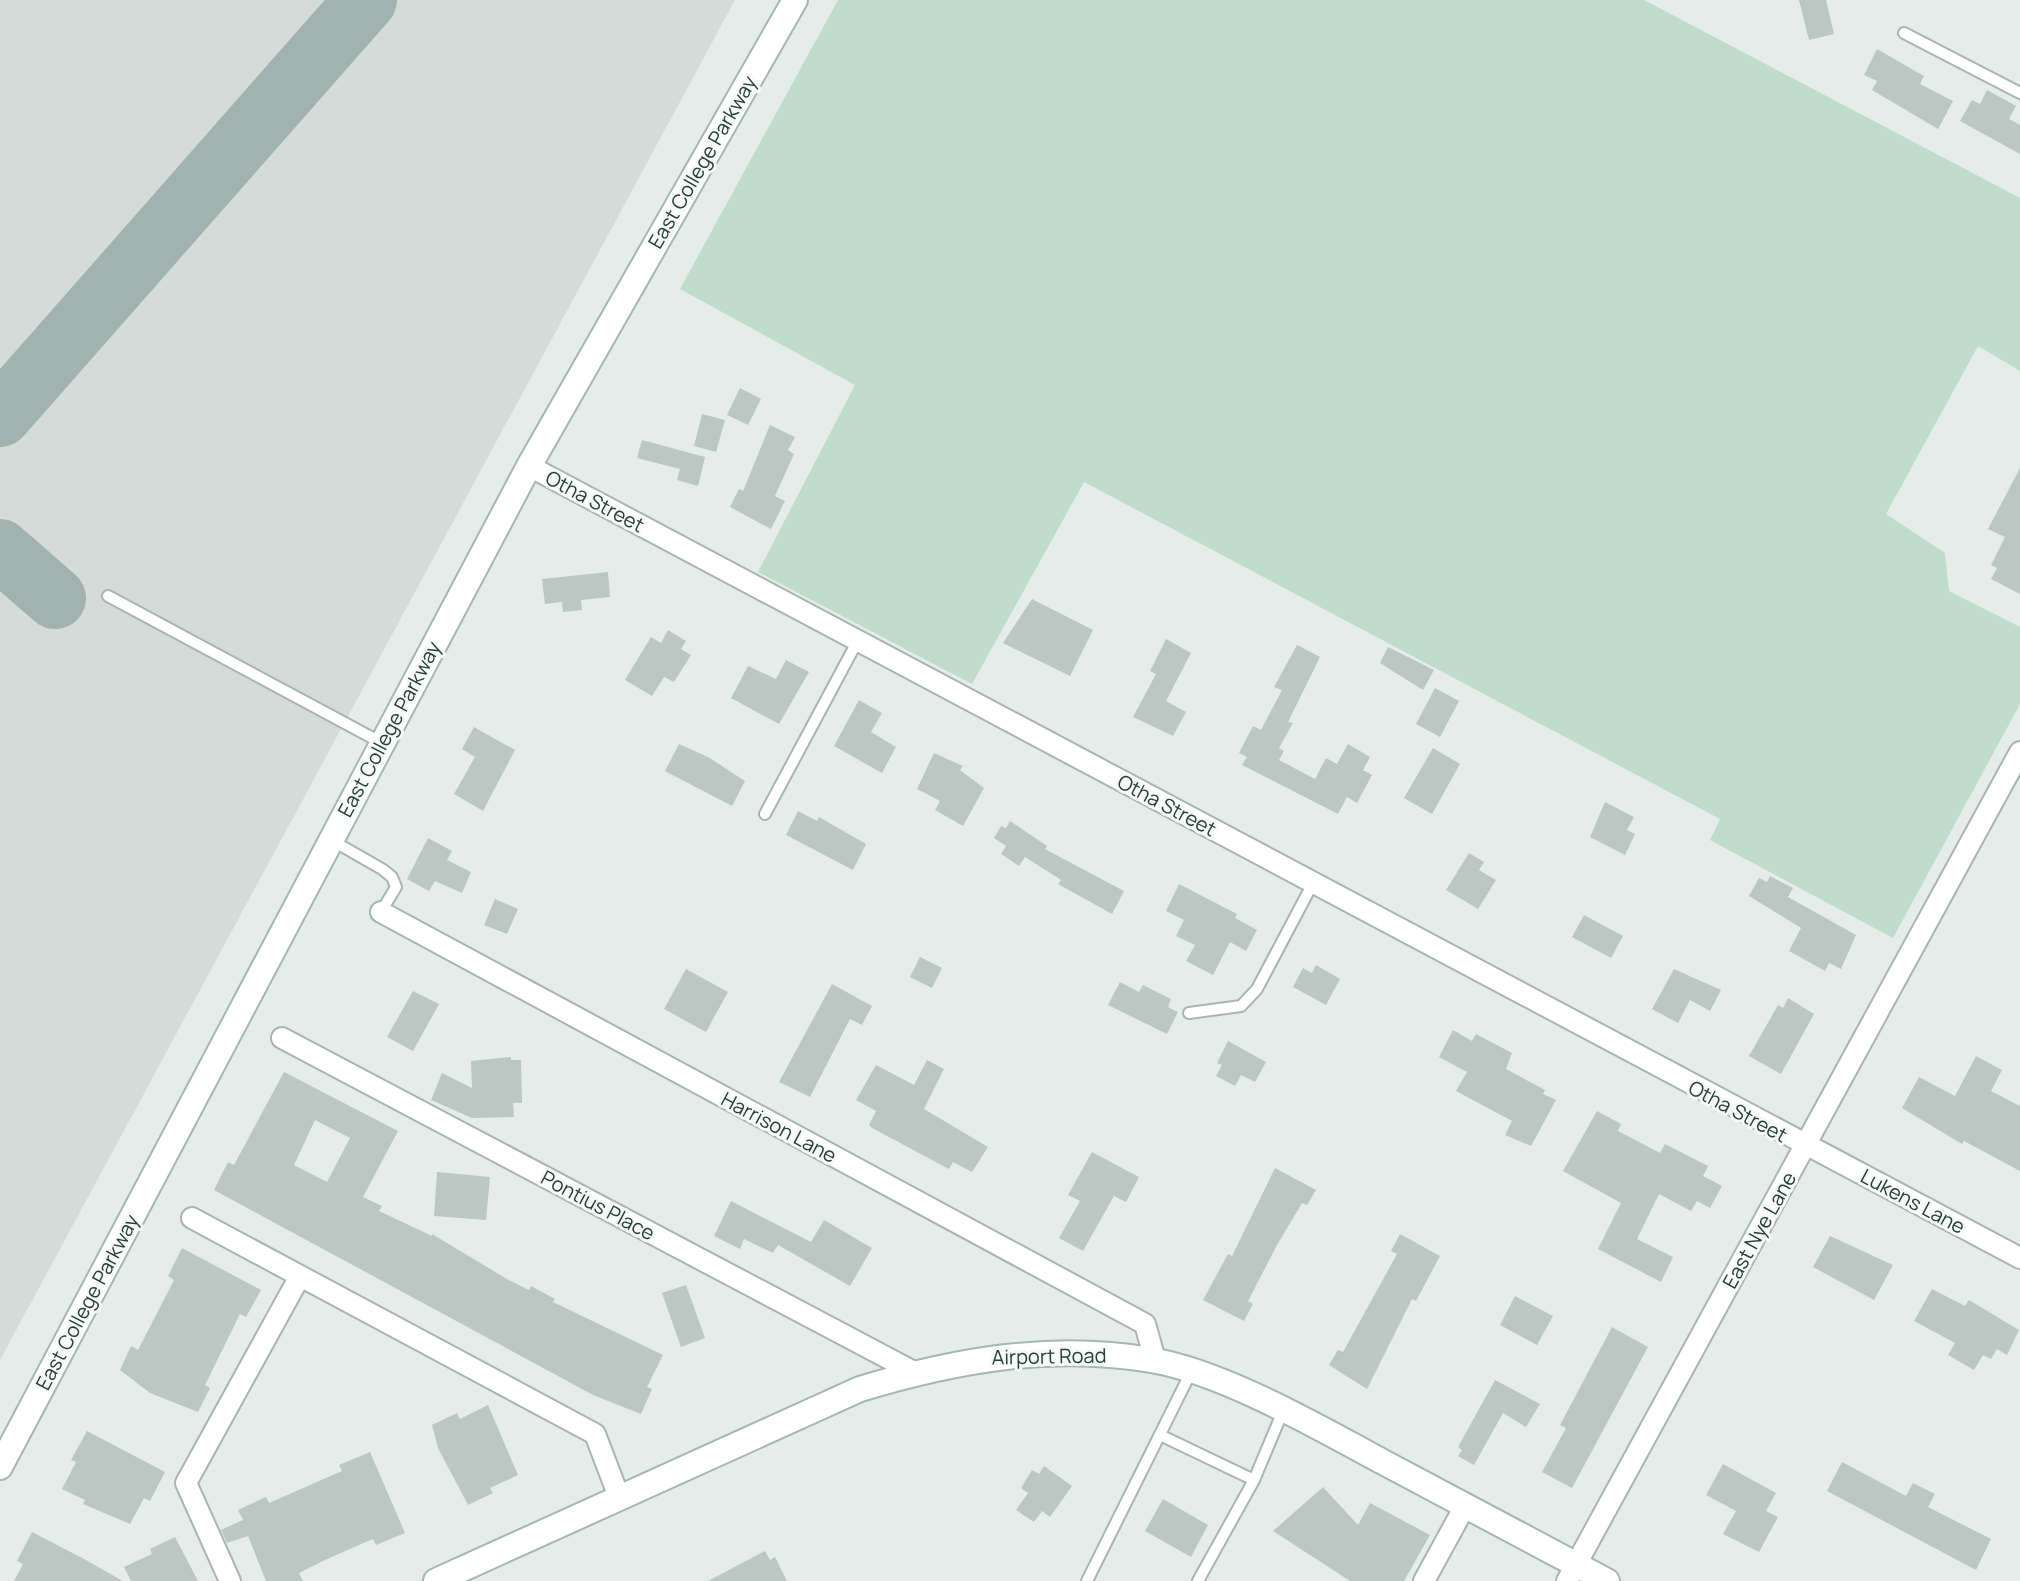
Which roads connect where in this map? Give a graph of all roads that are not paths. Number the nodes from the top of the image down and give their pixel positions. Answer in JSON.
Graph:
{"nodes":[{"id":1,"x":795,"y":0,"type":"edge"},
{"id":2,"x":1904,"y":33,"type":"dead end"},
{"id":3,"x":2020,"y":93,"type":"edge"},
{"id":4,"x":529,"y":466,"type":"junction"},
{"id":5,"x":108,"y":596,"type":"dead end"},
{"id":6,"x":857,"y":642,"type":"junction"},
{"id":7,"x":382,"y":743,"type":"junction"},
{"id":8,"x":2020,"y":752,"type":"edge"},
{"id":9,"x":765,"y":814,"type":"dead end"},
{"id":10,"x":331,"y":840,"type":"junction"},
{"id":11,"x":1313,"y":883,"type":"junction"},
{"id":12,"x":381,"y":912,"type":"joint"},
{"id":13,"x":1189,"y":1013,"type":"dead end"},
{"id":14,"x":282,"y":1038,"type":"dead end"},
{"id":15,"x":1804,"y":1146,"type":"junction"},
{"id":16,"x":192,"y":1218,"type":"dead end"},
{"id":17,"x":2020,"y":1258,"type":"edge"},
{"id":18,"x":300,"y":1276,"type":"junction"},
{"id":19,"x":1155,"y":1360,"type":"junction"},
{"id":20,"x":914,"y":1372,"type":"junction"},
{"id":21,"x":1191,"y":1372,"type":"junction"},
{"id":22,"x":1284,"y":1409,"type":"junction"},
{"id":23,"x":1160,"y":1435,"type":"junction"},
{"id":24,"x":0,"y":1467,"type":"edge"},
{"id":25,"x":1254,"y":1480,"type":"junction"},
{"id":26,"x":619,"y":1497,"type":"junction"},
{"id":27,"x":1465,"y":1506,"type":"junction"},
{"id":28,"x":1572,"y":1573,"type":"edge"},
{"id":29,"x":230,"y":1581,"type":"edge"},
{"id":30,"x":436,"y":1581,"type":"edge"},
{"id":31,"x":1087,"y":1581,"type":"edge"},
{"id":32,"x":1198,"y":1581,"type":"edge"},
{"id":33,"x":1424,"y":1581,"type":"edge"},
{"id":34,"x":1607,"y":1581,"type":"edge"}],
"edges":[{"from":1,"to":4,"type":"main road","name":"East College Parkway"},
{"from":2,"to":3,"type":"lane"},
{"from":4,"to":6,"type":"street","name":"Otha Street"},
{"from":4,"to":7,"type":"main road","name":"East College Parkway"},
{"from":5,"to":7,"type":"lane"},
{"from":6,"to":9,"type":"lane"},
{"from":6,"to":11,"type":"street","name":"Otha Street"},
{"from":7,"to":10,"type":"main road","name":"East College Parkway"},
{"from":8,"to":15,"type":"street","name":"East Nye Lane"},
{"from":10,"to":12,"type":"lane"},
{"from":10,"to":24,"type":"main road","name":"East College Parkway"},
{"from":11,"to":13,"type":"lane"},
{"from":11,"to":15,"type":"street","name":"Otha Street"},
{"from":12,"to":19,"type":"street","name":"Harrison Lane"},
{"from":14,"to":20,"type":"street","name":"Pontius Place"},
{"from":15,"to":17,"type":"street","name":"Lukens Lane"},
{"from":15,"to":28,"type":"street","name":"East Nye Lane"},
{"from":16,"to":18,"type":"street"},
{"from":18,"to":26,"type":"street"},
{"from":18,"to":29,"type":"street"},
{"from":19,"to":20,"type":"main road","name":"Airport Road"},
{"from":19,"to":21,"type":"main road","name":"Airport Road"},
{"from":20,"to":26,"type":"main road","name":"Airport Road"},
{"from":21,"to":22,"type":"main road","name":"Airport Road"},
{"from":21,"to":23,"type":"lane"},
{"from":22,"to":25,"type":"lane"},
{"from":22,"to":27,"type":"main road","name":"Airport Road"},
{"from":23,"to":25,"type":"lane"},
{"from":23,"to":31,"type":"lane"},
{"from":25,"to":32,"type":"lane"},
{"from":26,"to":30,"type":"main road","name":"Airport Road"},
{"from":27,"to":28,"type":"main road","name":"Airport Road"},
{"from":27,"to":33,"type":"street"},
{"from":28,"to":34,"type":"main road","name":"Airport Road"}]}
